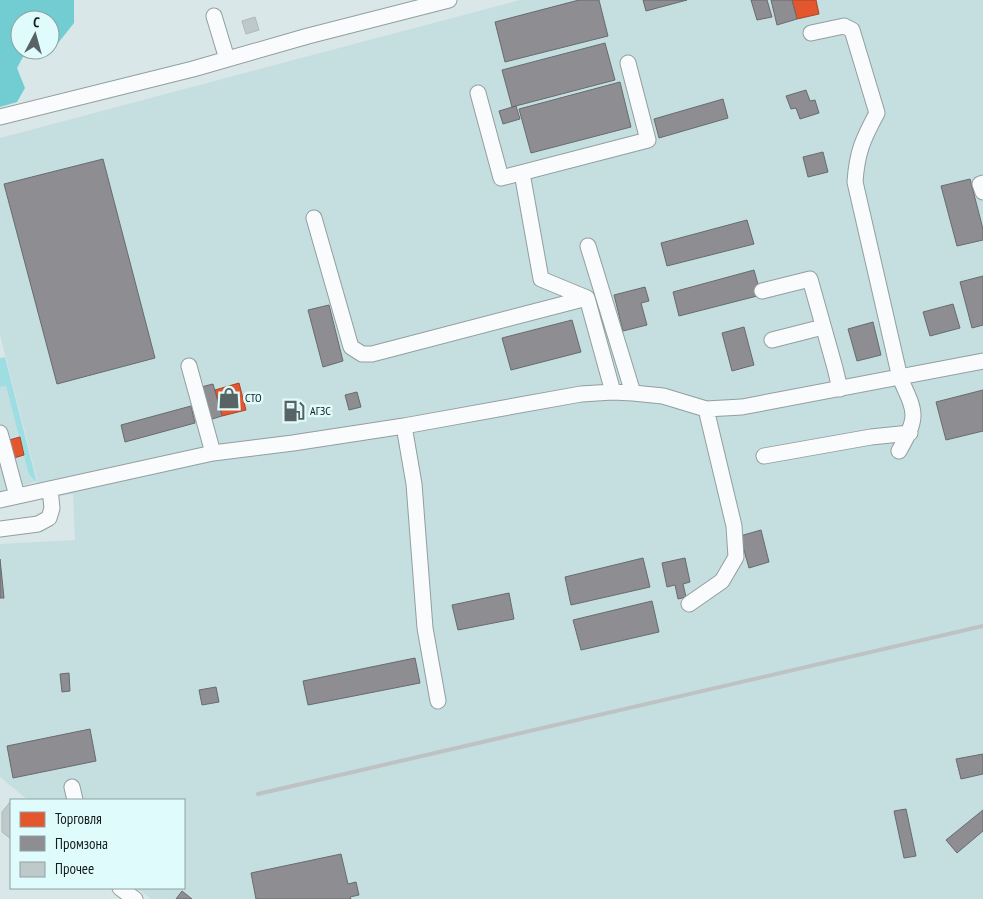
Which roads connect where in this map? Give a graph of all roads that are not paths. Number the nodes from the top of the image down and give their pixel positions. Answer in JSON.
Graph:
{"nodes":[{"id":1,"x":449,"y":0,"type":"edge"},
{"id":2,"x":214,"y":16,"type":"dead end"},
{"id":3,"x":811,"y":34,"type":"dead end"},
{"id":4,"x":227,"y":59,"type":"junction"},
{"id":5,"x":628,"y":63,"type":"dead end"},
{"id":6,"x":478,"y":93,"type":"dead end"},
{"id":7,"x":0,"y":117,"type":"edge"},
{"id":8,"x":522,"y":173,"type":"junction"},
{"id":9,"x":983,"y":183,"type":"edge"},
{"id":10,"x":983,"y":192,"type":"edge"},
{"id":11,"x":314,"y":218,"type":"dead end"},
{"id":12,"x":588,"y":246,"type":"dead end"},
{"id":13,"x":762,"y":291,"type":"dead end"},
{"id":14,"x":587,"y":298,"type":"junction"},
{"id":15,"x":823,"y":327,"type":"junction"},
{"id":16,"x":772,"y":340,"type":"dead end"},
{"id":17,"x":983,"y":361,"type":"edge"},
{"id":18,"x":189,"y":366,"type":"dead end"},
{"id":19,"x":900,"y":378,"type":"junction"},
{"id":20,"x":840,"y":389,"type":"junction"},
{"id":21,"x":613,"y":392,"type":"junction"},
{"id":22,"x":633,"y":393,"type":"junction"},
{"id":23,"x":706,"y":409,"type":"junction"},
{"id":24,"x":404,"y":426,"type":"junction"},
{"id":25,"x":0,"y":433,"type":"edge"},
{"id":26,"x":910,"y":433,"type":"junction"},
{"id":27,"x":899,"y":451,"type":"dead end"},
{"id":28,"x":213,"y":452,"type":"junction"},
{"id":29,"x":764,"y":456,"type":"dead end"},
{"id":30,"x":50,"y":489,"type":"junction"},
{"id":31,"x":17,"y":496,"type":"junction"},
{"id":32,"x":0,"y":500,"type":"edge"},
{"id":33,"x":0,"y":529,"type":"edge"},
{"id":34,"x":689,"y":604,"type":"dead end"},
{"id":35,"x":438,"y":701,"type":"dead end"},
{"id":36,"x":121,"y":889,"type":"edge"},
{"id":37,"x":135,"y":899,"type":"edge"}],
"edges":[{"from":1,"to":4,"type":"street"},
{"from":2,"to":4,"type":"street"},
{"from":3,"to":19,"type":"street"},
{"from":4,"to":7,"type":"street"},
{"from":5,"to":8,"type":"street"},
{"from":6,"to":8,"type":"street"},
{"from":8,"to":14,"type":"street"},
{"from":9,"to":10,"type":"street"},
{"from":11,"to":14,"type":"street"},
{"from":12,"to":22,"type":"street"},
{"from":13,"to":15,"type":"street"},
{"from":14,"to":21,"type":"street"},
{"from":15,"to":16,"type":"street"},
{"from":15,"to":20,"type":"street"},
{"from":17,"to":19,"type":"street"},
{"from":18,"to":28,"type":"street"},
{"from":19,"to":20,"type":"street"},
{"from":19,"to":26,"type":"street"},
{"from":20,"to":23,"type":"street"},
{"from":21,"to":22,"type":"street"},
{"from":21,"to":24,"type":"street"},
{"from":22,"to":23,"type":"street"},
{"from":23,"to":34,"type":"street"},
{"from":24,"to":28,"type":"street"},
{"from":24,"to":35,"type":"street"},
{"from":25,"to":31,"type":"street"},
{"from":26,"to":27,"type":"street"},
{"from":26,"to":29,"type":"street"},
{"from":28,"to":30,"type":"street"},
{"from":30,"to":31,"type":"street"},
{"from":30,"to":33,"type":"street"},
{"from":31,"to":32,"type":"street"},
{"from":36,"to":37,"type":"street"}]}
